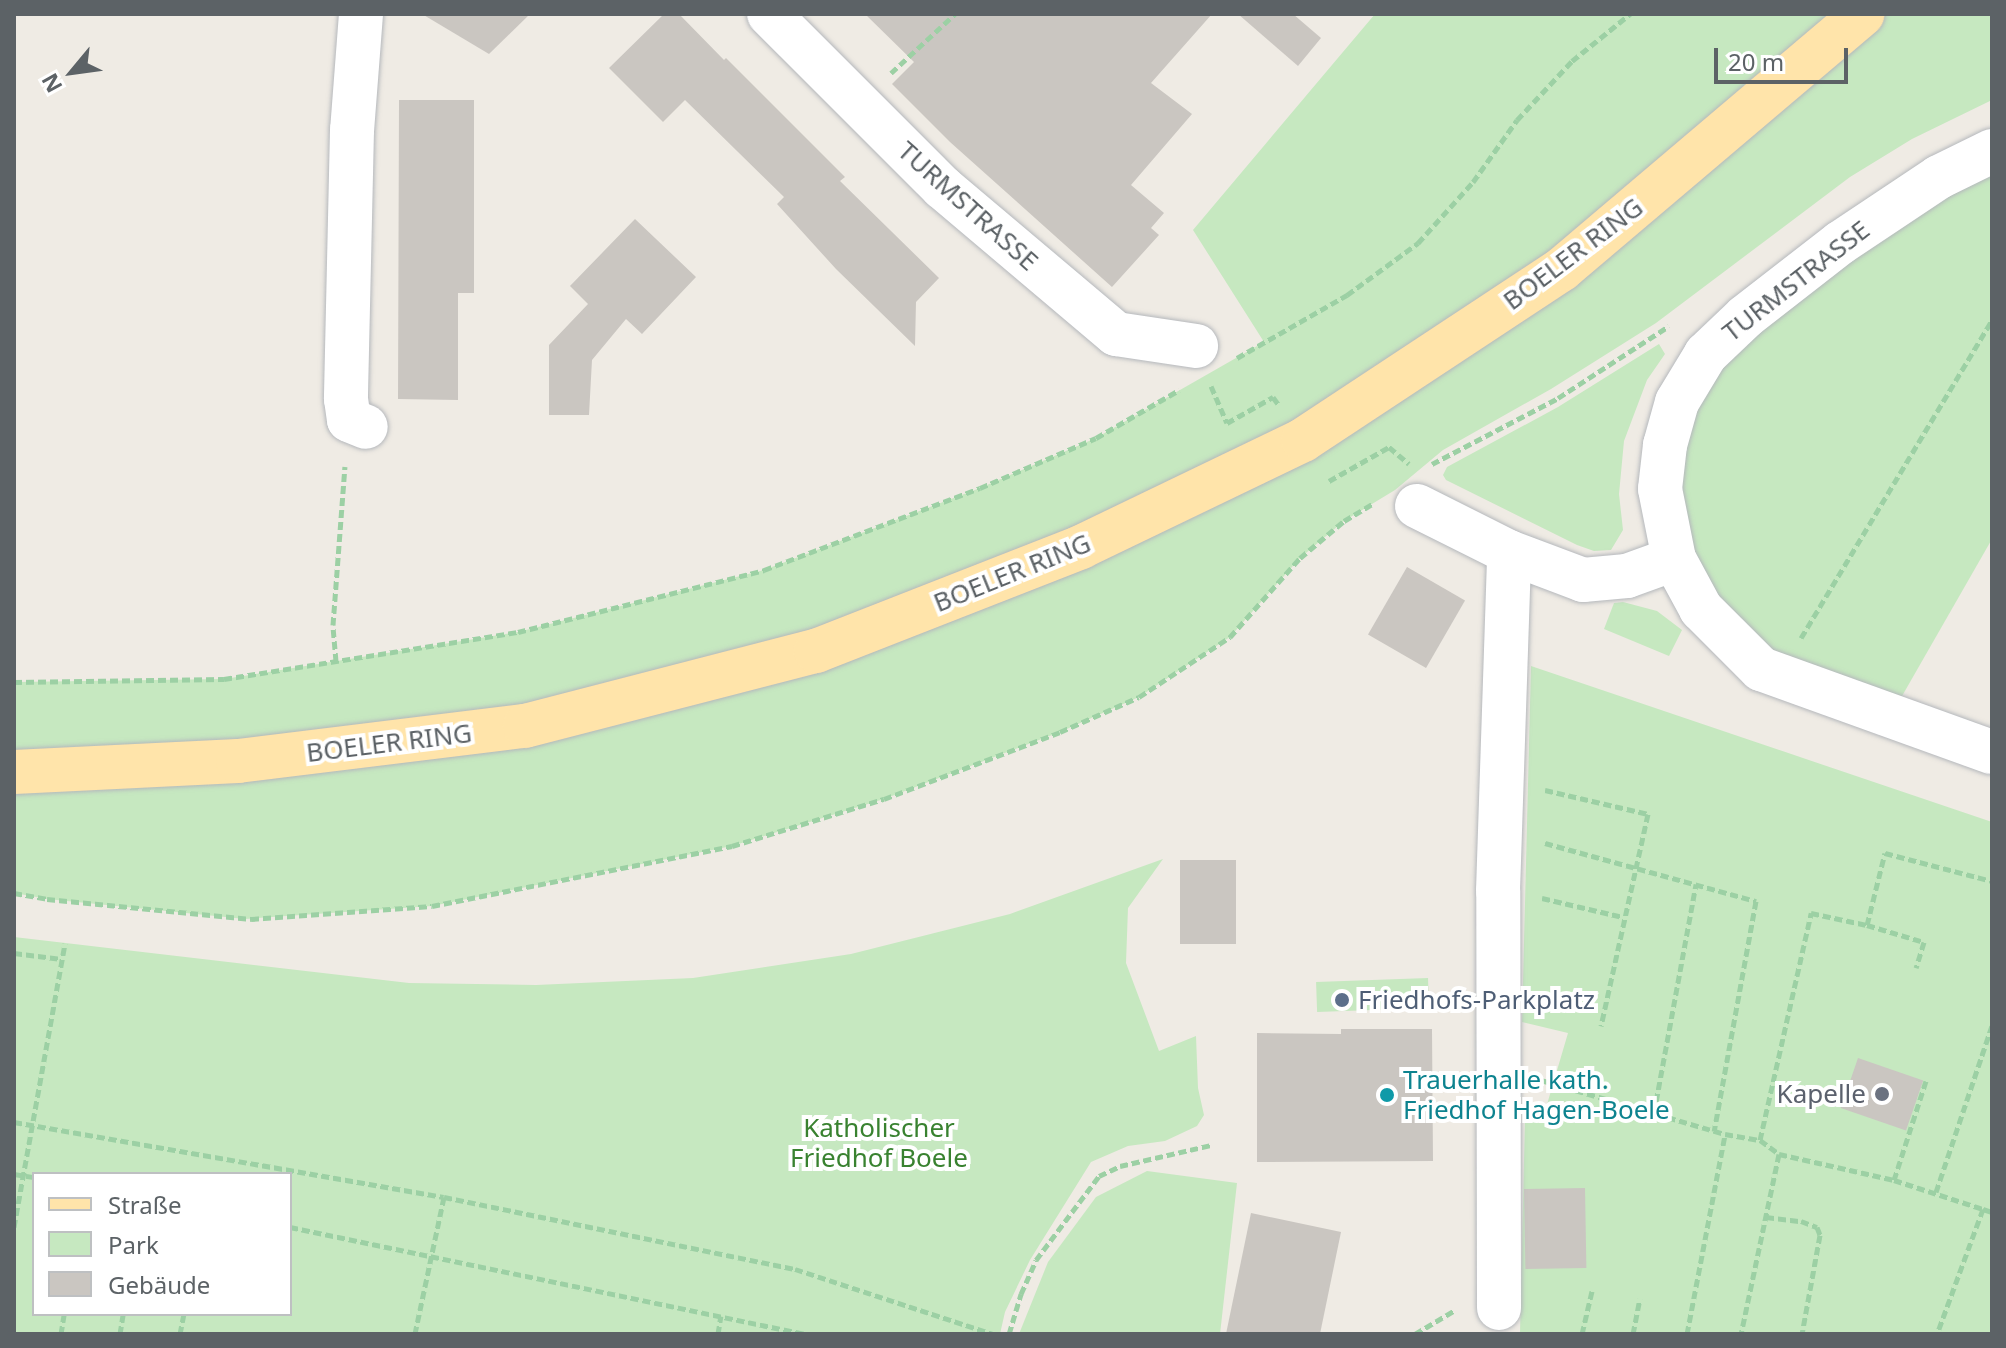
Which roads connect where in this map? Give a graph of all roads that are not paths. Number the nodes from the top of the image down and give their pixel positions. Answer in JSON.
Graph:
{"nodes":[{"id":1,"x":361,"y":14,"type":"edge"},
{"id":2,"x":769,"y":14,"type":"edge"},
{"id":3,"x":1863,"y":14,"type":"edge"},
{"id":4,"x":1992,"y":151,"type":"edge"},
{"id":5,"x":1206,"y":364,"type":"road end"},
{"id":6,"x":357,"y":424,"type":"road end"},
{"id":7,"x":1400,"y":502,"type":"road end"},
{"id":8,"x":1509,"y":552,"type":"junction"},
{"id":9,"x":1674,"y":559,"type":"junction"},
{"id":10,"x":1992,"y":752,"type":"edge"},
{"id":11,"x":14,"y":772,"type":"edge"},
{"id":12,"x":1499,"y":1308,"type":"dead end"}],
"edges":[{"from":1,"to":6,"type":"street"},
{"from":2,"to":5,"type":"street","name":"TURMSTRASSE"},
{"from":3,"to":11,"type":"main road","name":"BOELER RING"},
{"from":4,"to":9,"type":"street","name":"TURMSTRASSE"},
{"from":7,"to":8,"type":"street"},
{"from":8,"to":9,"type":"street"},
{"from":8,"to":12,"type":"street"},
{"from":9,"to":10,"type":"street","name":"TURMSTRASSE"}]}
